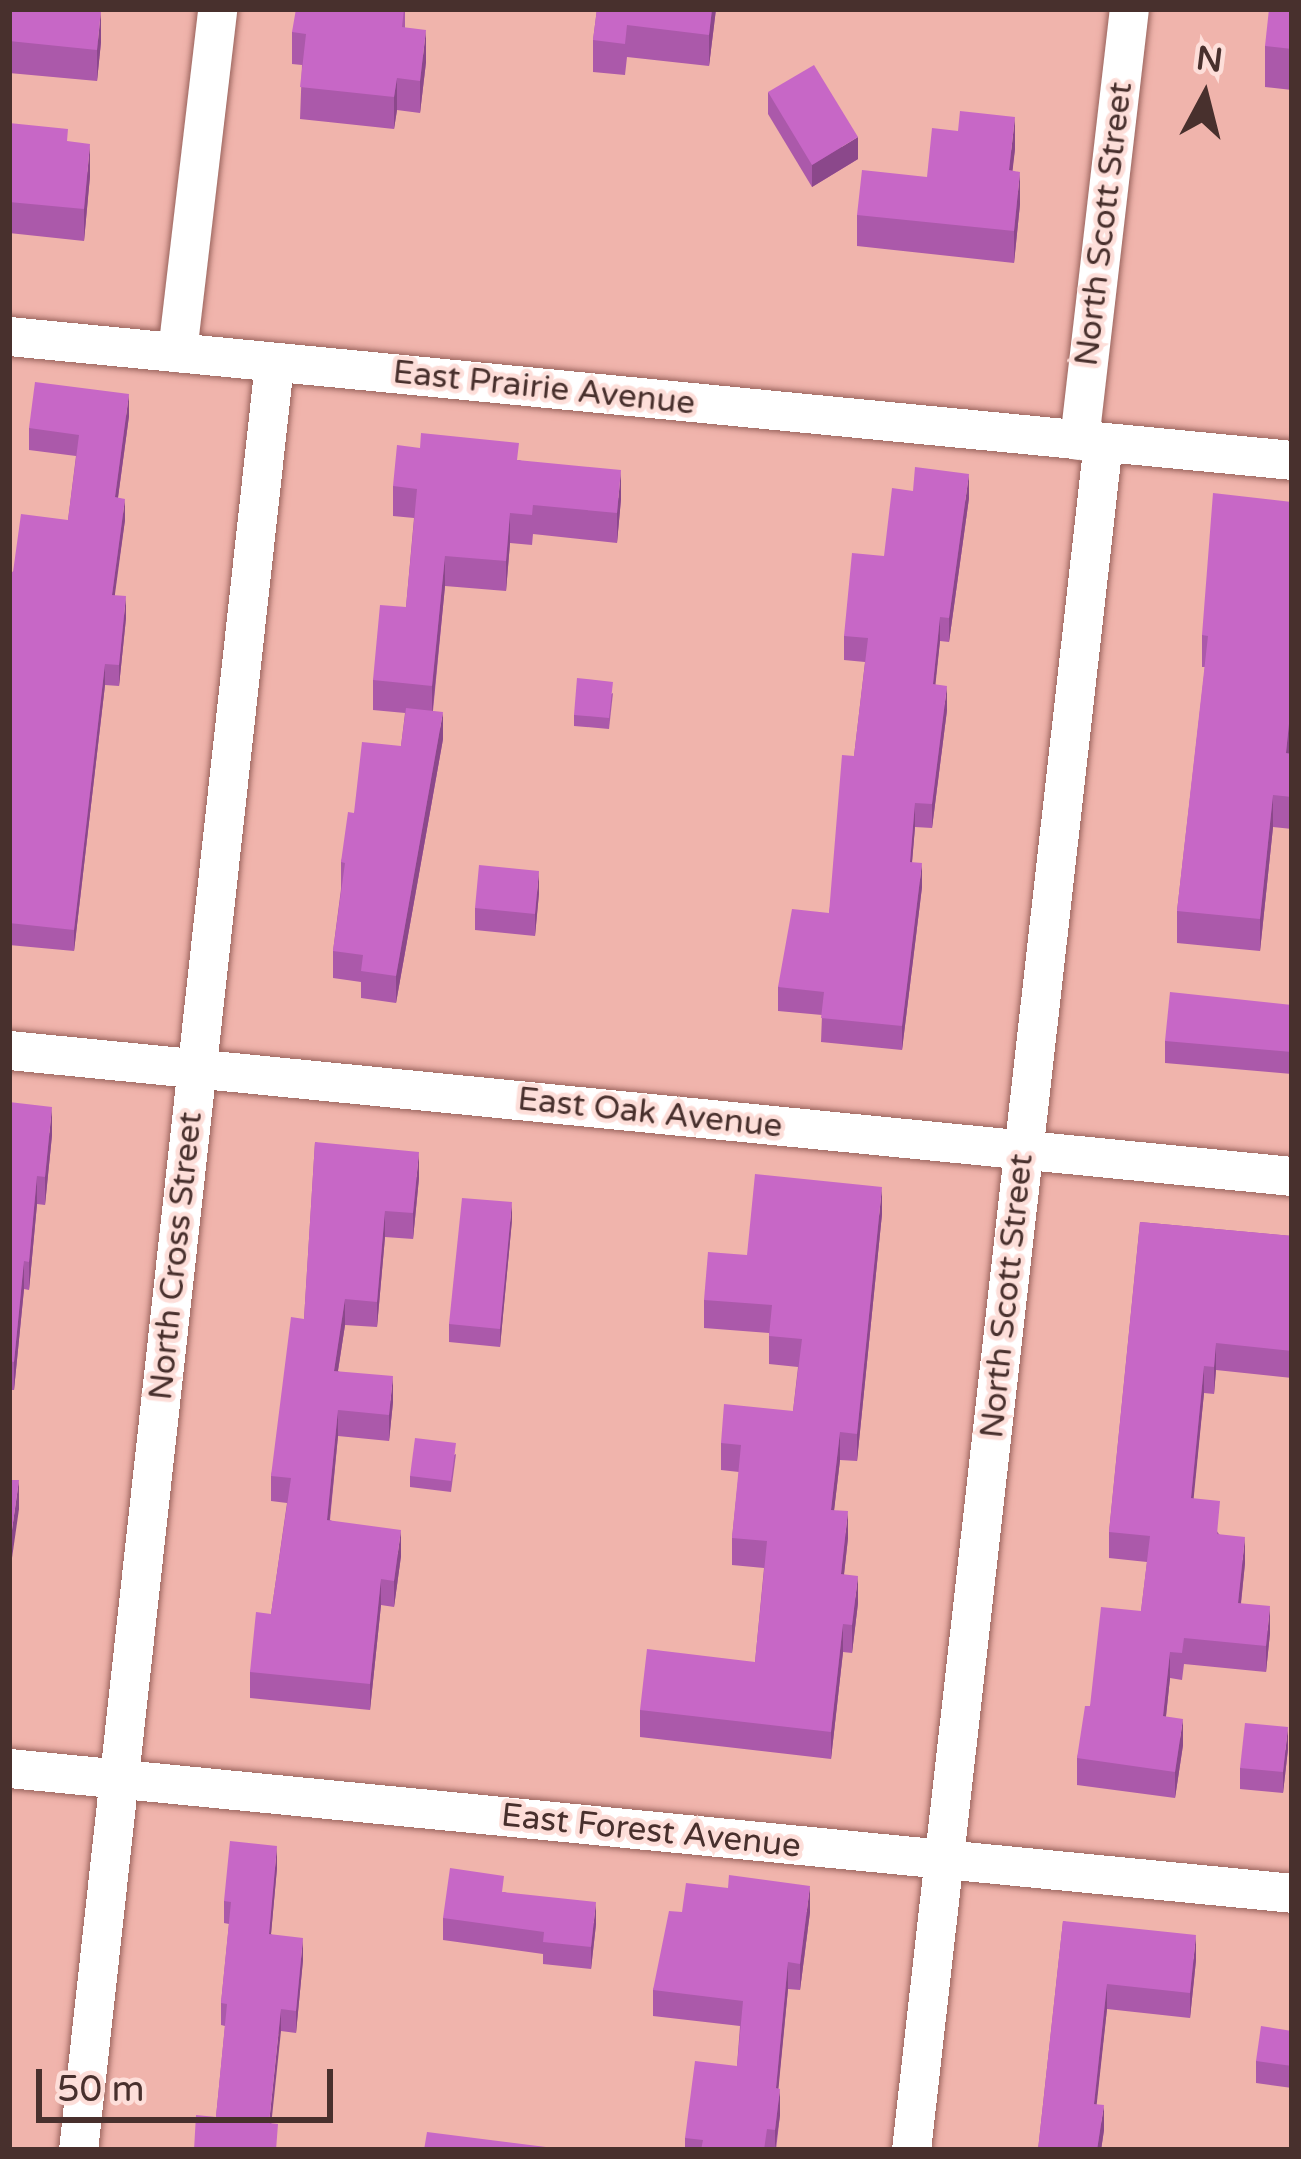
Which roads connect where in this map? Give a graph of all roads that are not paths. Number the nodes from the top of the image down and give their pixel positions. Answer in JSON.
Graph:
{"nodes":[{"id":1,"x":217,"y":9,"type":"edge"},
{"id":2,"x":1129,"y":9,"type":"edge"},
{"id":3,"x":9,"y":336,"type":"edge"},
{"id":4,"x":177,"y":352,"type":"junction"},
{"id":5,"x":274,"y":362,"type":"junction"},
{"id":6,"x":1091,"y":441,"type":"junction"},
{"id":7,"x":1292,"y":460,"type":"edge"},
{"id":8,"x":9,"y":1050,"type":"edge"},
{"id":9,"x":196,"y":1069,"type":"junction"},
{"id":10,"x":1024,"y":1150,"type":"junction"},
{"id":11,"x":1292,"y":1177,"type":"edge"},
{"id":12,"x":9,"y":1768,"type":"edge"},
{"id":13,"x":119,"y":1778,"type":"junction"},
{"id":14,"x":944,"y":1859,"type":"junction"},
{"id":15,"x":1292,"y":1893,"type":"edge"},
{"id":16,"x":78,"y":2150,"type":"edge"},
{"id":17,"x":911,"y":2150,"type":"edge"}],
"edges":[{"from":1,"to":4,"type":"street"},
{"from":2,"to":6,"type":"street","name":"North Scott Street"},
{"from":3,"to":4,"type":"street","name":"East Prairie Avenue"},
{"from":4,"to":5,"type":"street","name":"East Prairie Avenue"},
{"from":5,"to":6,"type":"street","name":"East Prairie Avenue"},
{"from":5,"to":9,"type":"street","name":"North Cross Street"},
{"from":6,"to":7,"type":"street","name":"East Prairie Avenue"},
{"from":6,"to":10,"type":"street","name":"North Scott Street"},
{"from":8,"to":9,"type":"street","name":"East Oak Avenue"},
{"from":9,"to":10,"type":"street","name":"East Oak Avenue"},
{"from":9,"to":13,"type":"street","name":"North Cross Street"},
{"from":10,"to":11,"type":"street","name":"East Oak Avenue"},
{"from":10,"to":14,"type":"street","name":"North Scott Street"},
{"from":12,"to":13,"type":"street","name":"East Forest Avenue"},
{"from":13,"to":14,"type":"street","name":"East Forest Avenue"},
{"from":13,"to":16,"type":"street","name":"North Cross Street"},
{"from":14,"to":15,"type":"street","name":"East Forest Avenue"},
{"from":14,"to":17,"type":"street","name":"North Scott Street"}]}
